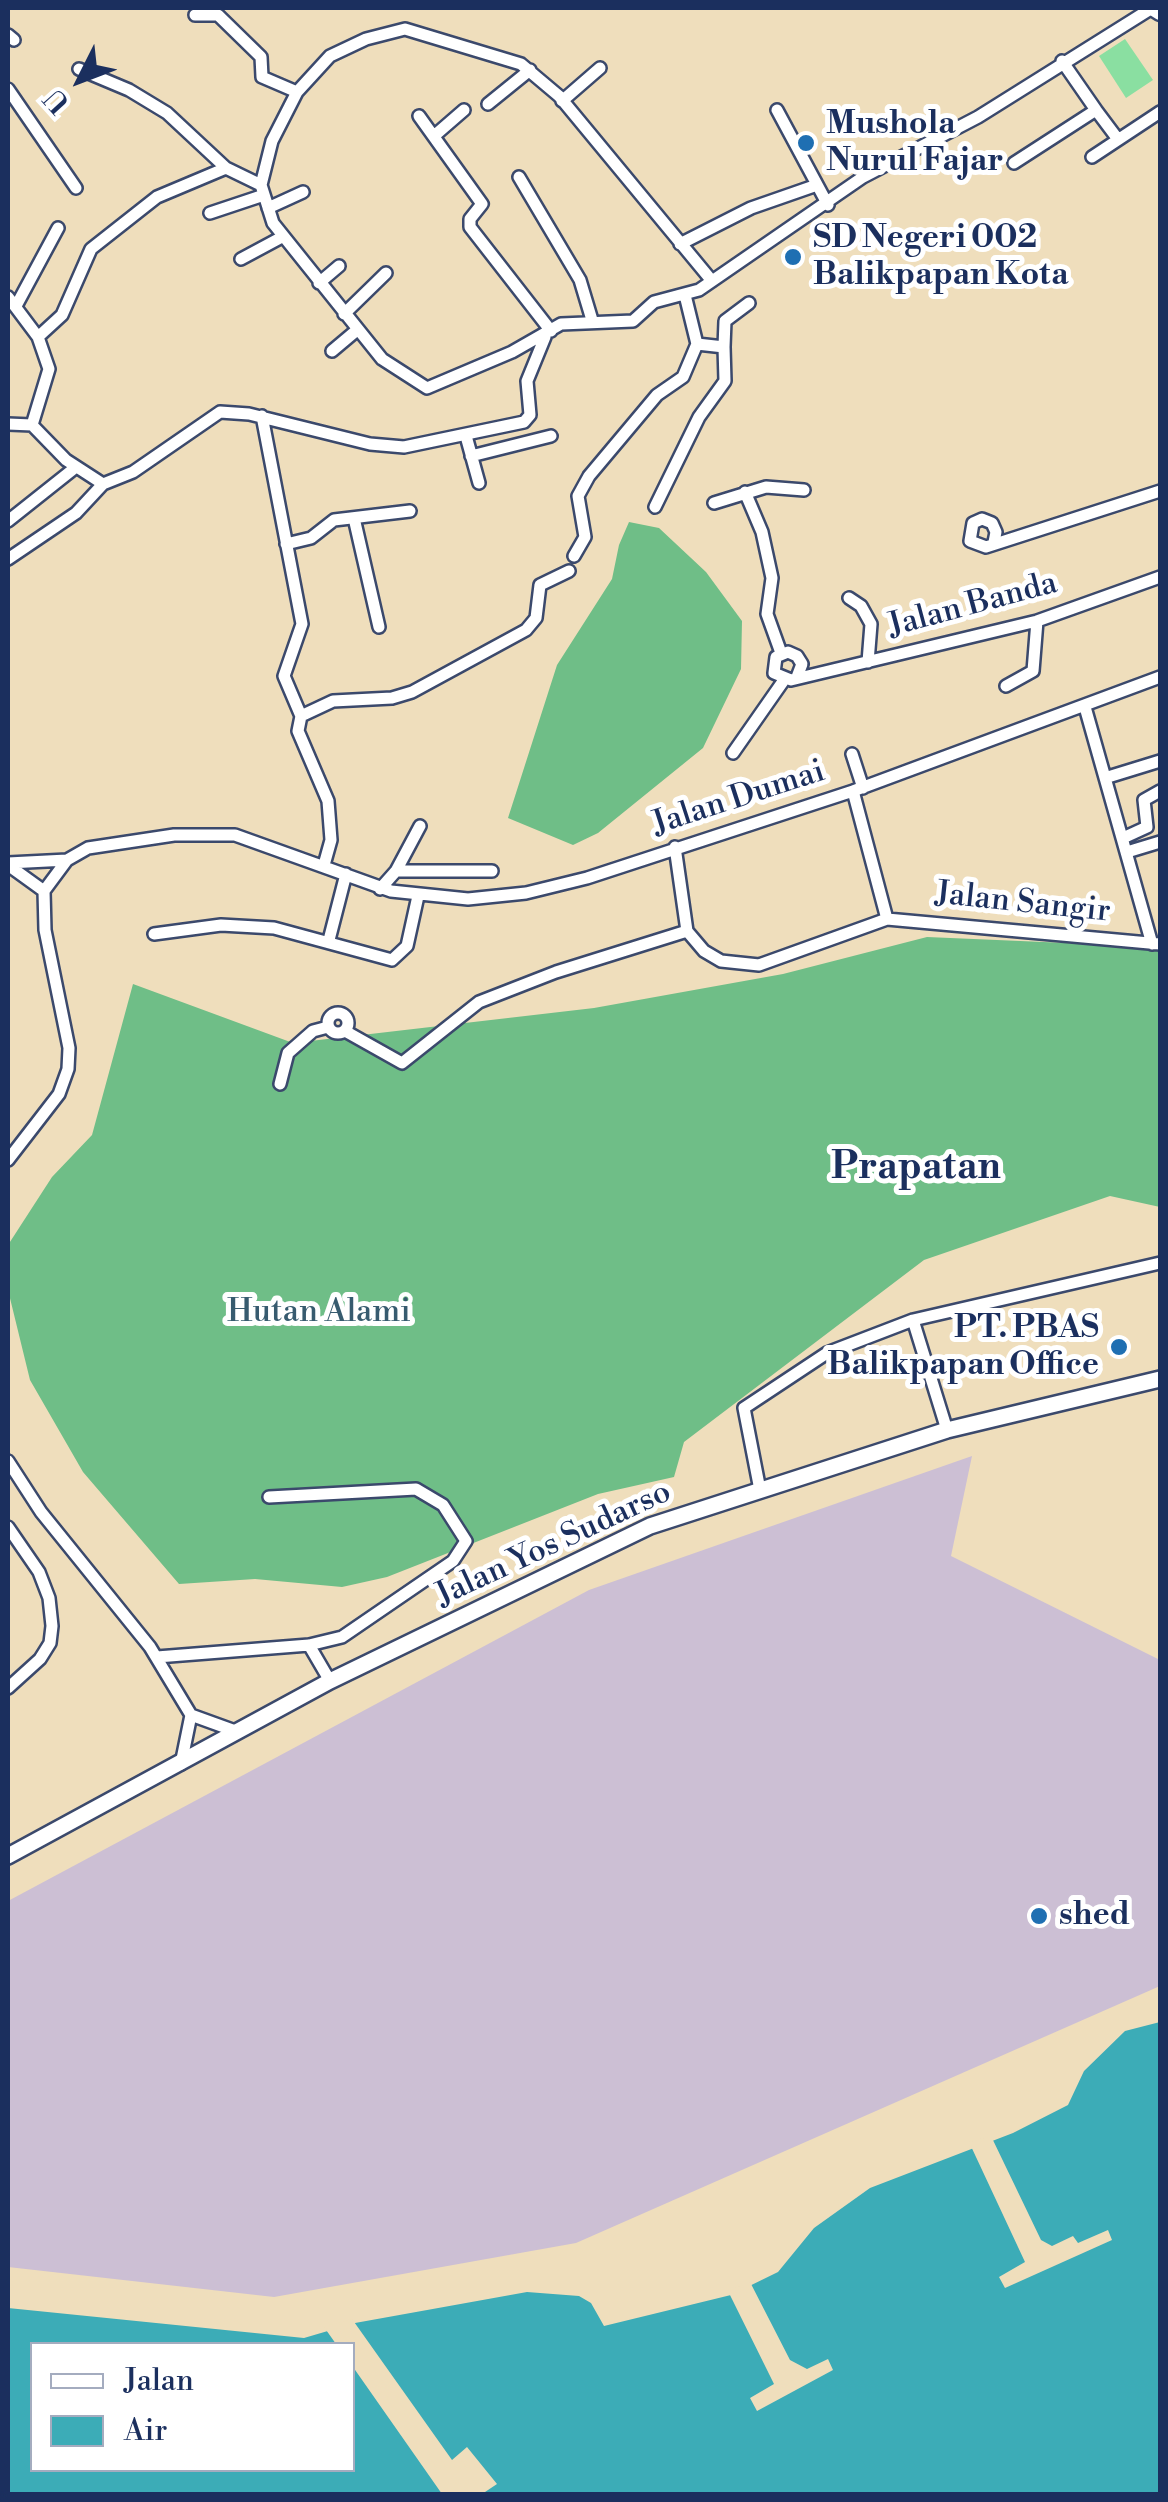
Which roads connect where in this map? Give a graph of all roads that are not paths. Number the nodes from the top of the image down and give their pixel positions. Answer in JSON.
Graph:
{"nodes":[{"id":1,"x":1152,"y":8,"type":"edge"},
{"id":2,"x":1160,"y":14,"type":"edge"},
{"id":3,"x":195,"y":15,"type":"dead end"},
{"id":4,"x":1062,"y":62,"type":"junction"},
{"id":5,"x":79,"y":68,"type":"dead end"},
{"id":6,"x":600,"y":68,"type":"dead end"},
{"id":7,"x":530,"y":70,"type":"junction"},
{"id":8,"x":8,"y":90,"type":"edge"},
{"id":9,"x":297,"y":92,"type":"junction"},
{"id":10,"x":562,"y":100,"type":"junction"},
{"id":11,"x":488,"y":104,"type":"dead end"},
{"id":12,"x":464,"y":110,"type":"dead end"},
{"id":13,"x":777,"y":110,"type":"dead end"},
{"id":14,"x":1096,"y":110,"type":"junction"},
{"id":15,"x":1160,"y":112,"type":"edge"},
{"id":16,"x":419,"y":116,"type":"dead end"},
{"id":17,"x":434,"y":136,"type":"junction"},
{"id":18,"x":1117,"y":138,"type":"junction"},
{"id":19,"x":1092,"y":157,"type":"dead end"},
{"id":20,"x":1014,"y":163,"type":"dead end"},
{"id":21,"x":226,"y":168,"type":"junction"},
{"id":22,"x":519,"y":177,"type":"dead end"},
{"id":23,"x":817,"y":185,"type":"junction"},
{"id":24,"x":76,"y":188,"type":"dead end"},
{"id":25,"x":303,"y":192,"type":"dead end"},
{"id":26,"x":264,"y":196,"type":"junction"},
{"id":27,"x":828,"y":205,"type":"junction"},
{"id":28,"x":210,"y":213,"type":"dead end"},
{"id":29,"x":58,"y":228,"type":"dead end"},
{"id":30,"x":282,"y":237,"type":"junction"},
{"id":31,"x":680,"y":244,"type":"junction"},
{"id":32,"x":242,"y":259,"type":"dead end"},
{"id":33,"x":339,"y":266,"type":"dead end"},
{"id":34,"x":386,"y":272,"type":"dead end"},
{"id":35,"x":712,"y":281,"type":"junction"},
{"id":36,"x":318,"y":284,"type":"junction"},
{"id":37,"x":685,"y":295,"type":"junction"},
{"id":38,"x":12,"y":301,"type":"edge"},
{"id":39,"x":749,"y":302,"type":"dead end"},
{"id":40,"x":344,"y":314,"type":"junction"},
{"id":41,"x":592,"y":320,"type":"junction"},
{"id":42,"x":356,"y":330,"type":"junction"},
{"id":43,"x":548,"y":334,"type":"junction"},
{"id":44,"x":38,"y":337,"type":"junction"},
{"id":45,"x":697,"y":344,"type":"junction"},
{"id":46,"x":724,"y":348,"type":"junction"},
{"id":47,"x":332,"y":351,"type":"dead end"},
{"id":48,"x":262,"y":416,"type":"junction"},
{"id":49,"x":8,"y":424,"type":"edge"},
{"id":50,"x":32,"y":425,"type":"junction"},
{"id":51,"x":466,"y":436,"type":"junction"},
{"id":52,"x":551,"y":436,"type":"dead end"},
{"id":53,"x":471,"y":456,"type":"junction"},
{"id":54,"x":72,"y":470,"type":"junction"},
{"id":55,"x":479,"y":483,"type":"dead end"},
{"id":56,"x":98,"y":490,"type":"junction"},
{"id":57,"x":804,"y":490,"type":"dead end"},
{"id":58,"x":1160,"y":490,"type":"edge"},
{"id":59,"x":744,"y":492,"type":"junction"},
{"id":60,"x":714,"y":503,"type":"dead end"},
{"id":61,"x":655,"y":507,"type":"dead end"},
{"id":62,"x":410,"y":511,"type":"dead end"},
{"id":63,"x":354,"y":518,"type":"junction"},
{"id":64,"x":8,"y":521,"type":"edge"},
{"id":65,"x":994,"y":542,"type":"dead end"},
{"id":66,"x":286,"y":544,"type":"junction"},
{"id":67,"x":574,"y":556,"type":"dead end"},
{"id":68,"x":8,"y":559,"type":"edge"},
{"id":69,"x":569,"y":571,"type":"dead end"},
{"id":70,"x":1160,"y":577,"type":"edge"},
{"id":71,"x":849,"y":598,"type":"dead end"},
{"id":72,"x":1037,"y":621,"type":"junction"},
{"id":73,"x":379,"y":627,"type":"dead end"},
{"id":74,"x":781,"y":652,"type":"junction"},
{"id":75,"x":868,"y":662,"type":"junction"},
{"id":76,"x":1160,"y":677,"type":"edge"},
{"id":77,"x":790,"y":679,"type":"junction"},
{"id":78,"x":1006,"y":686,"type":"dead end"},
{"id":79,"x":1085,"y":707,"type":"junction"},
{"id":80,"x":301,"y":716,"type":"junction"},
{"id":81,"x":733,"y":753,"type":"dead end"},
{"id":82,"x":852,"y":754,"type":"dead end"},
{"id":83,"x":1160,"y":761,"type":"edge"},
{"id":84,"x":1108,"y":778,"type":"junction"},
{"id":85,"x":858,"y":790,"type":"junction"},
{"id":86,"x":1160,"y":790,"type":"edge"},
{"id":87,"x":420,"y":826,"type":"dead end"},
{"id":88,"x":1124,"y":838,"type":"junction"},
{"id":89,"x":1160,"y":842,"type":"edge"},
{"id":90,"x":675,"y":847,"type":"junction"},
{"id":91,"x":1127,"y":852,"type":"junction"},
{"id":92,"x":67,"y":860,"type":"junction"},
{"id":93,"x":8,"y":864,"type":"edge"},
{"id":94,"x":324,"y":864,"type":"junction"},
{"id":95,"x":396,"y":871,"type":"junction"},
{"id":96,"x":492,"y":871,"type":"dead end"},
{"id":97,"x":346,"y":874,"type":"junction"},
{"id":98,"x":380,"y":888,"type":"junction"},
{"id":99,"x":44,"y":891,"type":"junction"},
{"id":100,"x":418,"y":896,"type":"junction"},
{"id":101,"x":887,"y":919,"type":"junction"},
{"id":102,"x":686,"y":932,"type":"junction"},
{"id":103,"x":154,"y":934,"type":"dead end"},
{"id":104,"x":329,"y":940,"type":"junction"},
{"id":105,"x":1156,"y":944,"type":"edge"},
{"id":106,"x":280,"y":1084,"type":"dead end"},
{"id":107,"x":8,"y":1160,"type":"edge"},
{"id":108,"x":1160,"y":1262,"type":"edge"},
{"id":109,"x":913,"y":1320,"type":"junction"},
{"id":110,"x":1160,"y":1379,"type":"edge"},
{"id":111,"x":948,"y":1430,"type":"junction"},
{"id":112,"x":8,"y":1461,"type":"edge"},
{"id":113,"x":760,"y":1490,"type":"junction"},
{"id":114,"x":268,"y":1498,"type":"dead end"},
{"id":115,"x":8,"y":1526,"type":"edge"},
{"id":116,"x":309,"y":1645,"type":"junction"},
{"id":117,"x":157,"y":1657,"type":"junction"},
{"id":118,"x":330,"y":1681,"type":"junction"},
{"id":119,"x":8,"y":1688,"type":"edge"},
{"id":120,"x":190,"y":1714,"type":"junction"},
{"id":121,"x":240,"y":1733,"type":"junction"},
{"id":122,"x":181,"y":1764,"type":"junction"},
{"id":123,"x":8,"y":1856,"type":"edge"}],
"edges":[{"from":1,"to":2,"type":"street"},
{"from":1,"to":4,"type":"street"},
{"from":3,"to":9,"type":"street"},
{"from":4,"to":14,"type":"street"},
{"from":4,"to":27,"type":"street"},
{"from":5,"to":21,"type":"street"},
{"from":6,"to":10,"type":"street"},
{"from":7,"to":9,"type":"street"},
{"from":7,"to":10,"type":"street"},
{"from":7,"to":11,"type":"street"},
{"from":8,"to":24,"type":"street"},
{"from":9,"to":26,"type":"street"},
{"from":10,"to":31,"type":"street"},
{"from":12,"to":17,"type":"street"},
{"from":13,"to":23,"type":"street"},
{"from":14,"to":18,"type":"street"},
{"from":14,"to":20,"type":"street"},
{"from":15,"to":18,"type":"street"},
{"from":16,"to":17,"type":"street"},
{"from":17,"to":43,"type":"street"},
{"from":18,"to":19,"type":"street"},
{"from":21,"to":26,"type":"street"},
{"from":21,"to":44,"type":"street"},
{"from":22,"to":41,"type":"street"},
{"from":23,"to":27,"type":"street"},
{"from":23,"to":31,"type":"street"},
{"from":25,"to":26,"type":"street"},
{"from":26,"to":28,"type":"street"},
{"from":26,"to":30,"type":"street"},
{"from":27,"to":35,"type":"street"},
{"from":29,"to":38,"type":"street"},
{"from":30,"to":32,"type":"street"},
{"from":30,"to":36,"type":"street"},
{"from":31,"to":35,"type":"street"},
{"from":33,"to":36,"type":"street"},
{"from":34,"to":40,"type":"street"},
{"from":35,"to":37,"type":"street"},
{"from":36,"to":40,"type":"street"},
{"from":37,"to":41,"type":"street"},
{"from":37,"to":45,"type":"street"},
{"from":38,"to":44,"type":"street"},
{"from":39,"to":46,"type":"street"},
{"from":40,"to":42,"type":"street"},
{"from":41,"to":43,"type":"street"},
{"from":42,"to":43,"type":"street"},
{"from":42,"to":47,"type":"street"},
{"from":43,"to":51,"type":"street"},
{"from":44,"to":50,"type":"street"},
{"from":45,"to":46,"type":"street"},
{"from":45,"to":67,"type":"street"},
{"from":46,"to":61,"type":"street"},
{"from":48,"to":51,"type":"street"},
{"from":48,"to":56,"type":"street"},
{"from":48,"to":66,"type":"street"},
{"from":49,"to":50,"type":"street"},
{"from":50,"to":54,"type":"street"},
{"from":51,"to":53,"type":"street"},
{"from":52,"to":53,"type":"street"},
{"from":53,"to":55,"type":"street"},
{"from":54,"to":56,"type":"street"},
{"from":54,"to":64,"type":"street"},
{"from":56,"to":68,"type":"street"},
{"from":57,"to":59,"type":"street"},
{"from":58,"to":65,"type":"street"},
{"from":59,"to":60,"type":"street"},
{"from":59,"to":74,"type":"street"},
{"from":62,"to":63,"type":"street"},
{"from":63,"to":66,"type":"street"},
{"from":63,"to":73,"type":"street"},
{"from":66,"to":80,"type":"street"},
{"from":69,"to":80,"type":"street"},
{"from":70,"to":72,"type":"street","name":"Jalan Banda"},
{"from":71,"to":75,"type":"street"},
{"from":72,"to":75,"type":"street","name":"Jalan Banda"},
{"from":72,"to":78,"type":"street"},
{"from":74,"to":77,"type":"street"},
{"from":74,"to":77,"type":"street"},
{"from":75,"to":77,"type":"street","name":"Jalan Banda"},
{"from":76,"to":79,"type":"street","name":"Jalan Dumai"},
{"from":77,"to":81,"type":"street"},
{"from":79,"to":84,"type":"street","name":"Jalan Sangir"},
{"from":79,"to":85,"type":"street","name":"Jalan Dumai"},
{"from":80,"to":94,"type":"street"},
{"from":82,"to":85,"type":"street","name":"Jalan Sangir"},
{"from":83,"to":84,"type":"street"},
{"from":84,"to":88,"type":"street","name":"Jalan Sangir"},
{"from":85,"to":90,"type":"street","name":"Jalan Dumai"},
{"from":85,"to":101,"type":"street","name":"Jalan Sangir"},
{"from":86,"to":88,"type":"street"},
{"from":87,"to":95,"type":"street"},
{"from":88,"to":91,"type":"street","name":"Jalan Sangir"},
{"from":89,"to":91,"type":"street"},
{"from":90,"to":100,"type":"street","name":"Jalan Dumai"},
{"from":90,"to":102,"type":"street"},
{"from":91,"to":105,"type":"street","name":"Jalan Sangir"},
{"from":92,"to":93,"type":"street"},
{"from":92,"to":94,"type":"street","name":"Jalan Dumai"},
{"from":92,"to":99,"type":"street"},
{"from":93,"to":99,"type":"street"},
{"from":94,"to":97,"type":"street","name":"Jalan Dumai"},
{"from":95,"to":96,"type":"street"},
{"from":95,"to":98,"type":"street"},
{"from":97,"to":98,"type":"street","name":"Jalan Dumai"},
{"from":97,"to":104,"type":"street"},
{"from":98,"to":100,"type":"street","name":"Jalan Dumai"},
{"from":99,"to":107,"type":"street"},
{"from":100,"to":104,"type":"street"},
{"from":101,"to":102,"type":"street","name":"Jalan Sangir"},
{"from":101,"to":105,"type":"street","name":"Jalan Sangir"},
{"from":102,"to":106,"type":"street"},
{"from":103,"to":104,"type":"street"},
{"from":108,"to":109,"type":"street"},
{"from":109,"to":111,"type":"street"},
{"from":109,"to":113,"type":"street"},
{"from":110,"to":111,"type":"main road","name":"Jalan Yos Sudarso"},
{"from":111,"to":113,"type":"main road","name":"Jalan Yos Sudarso"},
{"from":112,"to":117,"type":"street"},
{"from":113,"to":118,"type":"main road","name":"Jalan Yos Sudarso"},
{"from":114,"to":116,"type":"street"},
{"from":115,"to":119,"type":"street"},
{"from":116,"to":117,"type":"street"},
{"from":116,"to":118,"type":"street"},
{"from":117,"to":120,"type":"street"},
{"from":118,"to":121,"type":"main road","name":"Jalan Yos Sudarso"},
{"from":120,"to":121,"type":"street"},
{"from":120,"to":122,"type":"street"},
{"from":121,"to":122,"type":"main road","name":"Jalan Yos Sudarso"},
{"from":122,"to":123,"type":"main road","name":"Jalan Yos Sudarso"}]}
